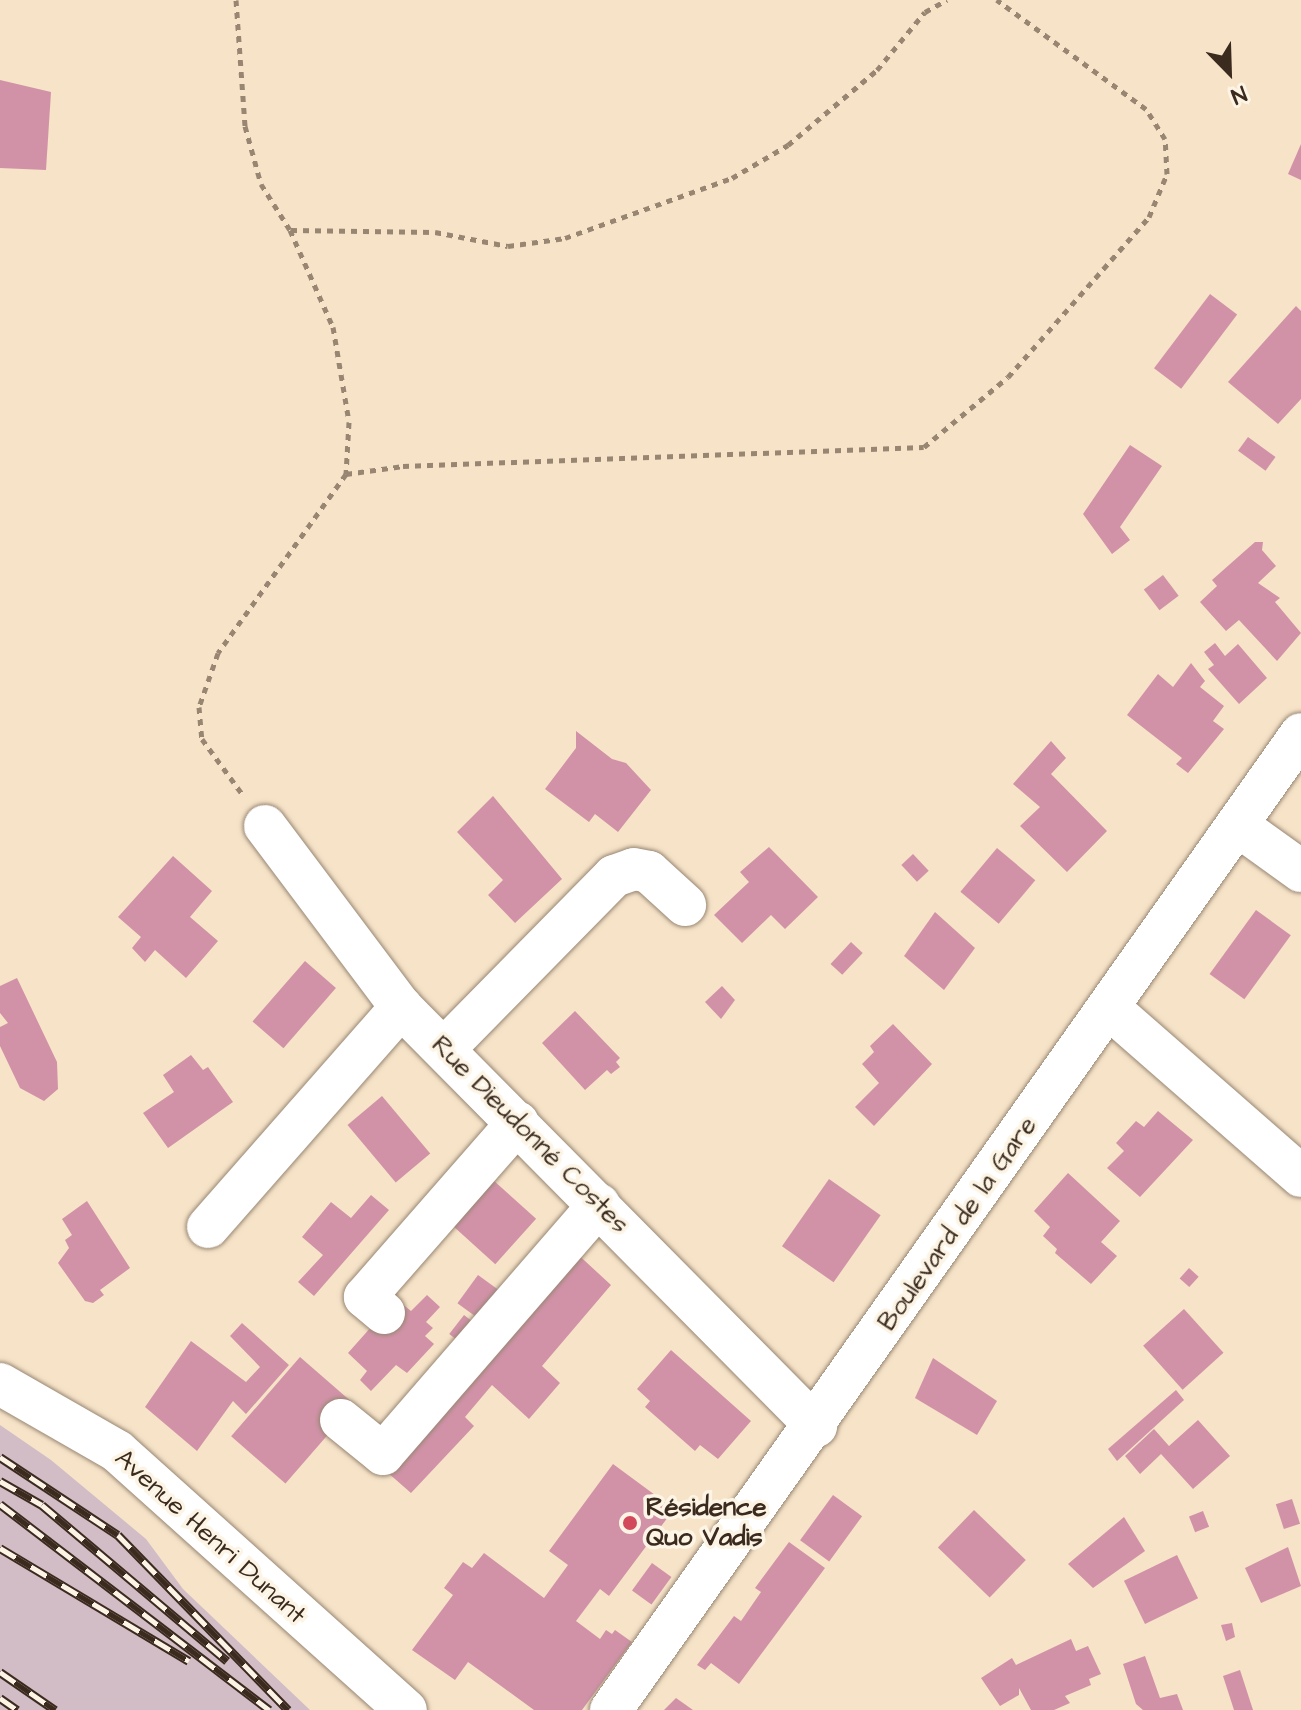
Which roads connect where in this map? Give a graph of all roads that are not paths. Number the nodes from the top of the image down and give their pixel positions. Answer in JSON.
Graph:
{"nodes":[{"id":1,"x":1301,"y":734,"type":"edge"},
{"id":2,"x":1237,"y":825,"type":"junction"},
{"id":3,"x":265,"y":826,"type":"road end"},
{"id":4,"x":1301,"y":871,"type":"edge"},
{"id":5,"x":685,"y":905,"type":"dead end"},
{"id":6,"x":401,"y":1007,"type":"junction"},
{"id":7,"x":1109,"y":1008,"type":"junction"},
{"id":8,"x":445,"y":1048,"type":"junction"},
{"id":9,"x":518,"y":1122,"type":"junction"},
{"id":10,"x":1301,"y":1176,"type":"edge"},
{"id":11,"x":599,"y":1205,"type":"junction"},
{"id":12,"x":208,"y":1227,"type":"dead end"},
{"id":13,"x":384,"y":1313,"type":"dead end"},
{"id":14,"x":0,"y":1384,"type":"edge"},
{"id":15,"x":341,"y":1420,"type":"dead end"},
{"id":16,"x":816,"y":1426,"type":"junction"},
{"id":17,"x":406,"y":1710,"type":"edge"},
{"id":18,"x":611,"y":1710,"type":"edge"}],
"edges":[{"from":1,"to":2,"type":"street","name":"Boulevard de la Gare"},
{"from":2,"to":4,"type":"street"},
{"from":2,"to":7,"type":"street","name":"Boulevard de la Gare"},
{"from":3,"to":6,"type":"street","name":"Rue Dieudonné Costes"},
{"from":5,"to":8,"type":"street"},
{"from":6,"to":8,"type":"street","name":"Rue Dieudonné Costes"},
{"from":6,"to":12,"type":"street"},
{"from":7,"to":10,"type":"street"},
{"from":7,"to":16,"type":"street","name":"Boulevard de la Gare"},
{"from":8,"to":9,"type":"street","name":"Rue Dieudonné Costes"},
{"from":9,"to":11,"type":"street","name":"Rue Dieudonné Costes"},
{"from":9,"to":13,"type":"street"},
{"from":11,"to":15,"type":"street"},
{"from":11,"to":16,"type":"street","name":"Rue Dieudonné Costes"},
{"from":14,"to":17,"type":"street","name":"Avenue Henri Dunant"},
{"from":16,"to":18,"type":"street","name":"Boulevard de la Gare"}]}
